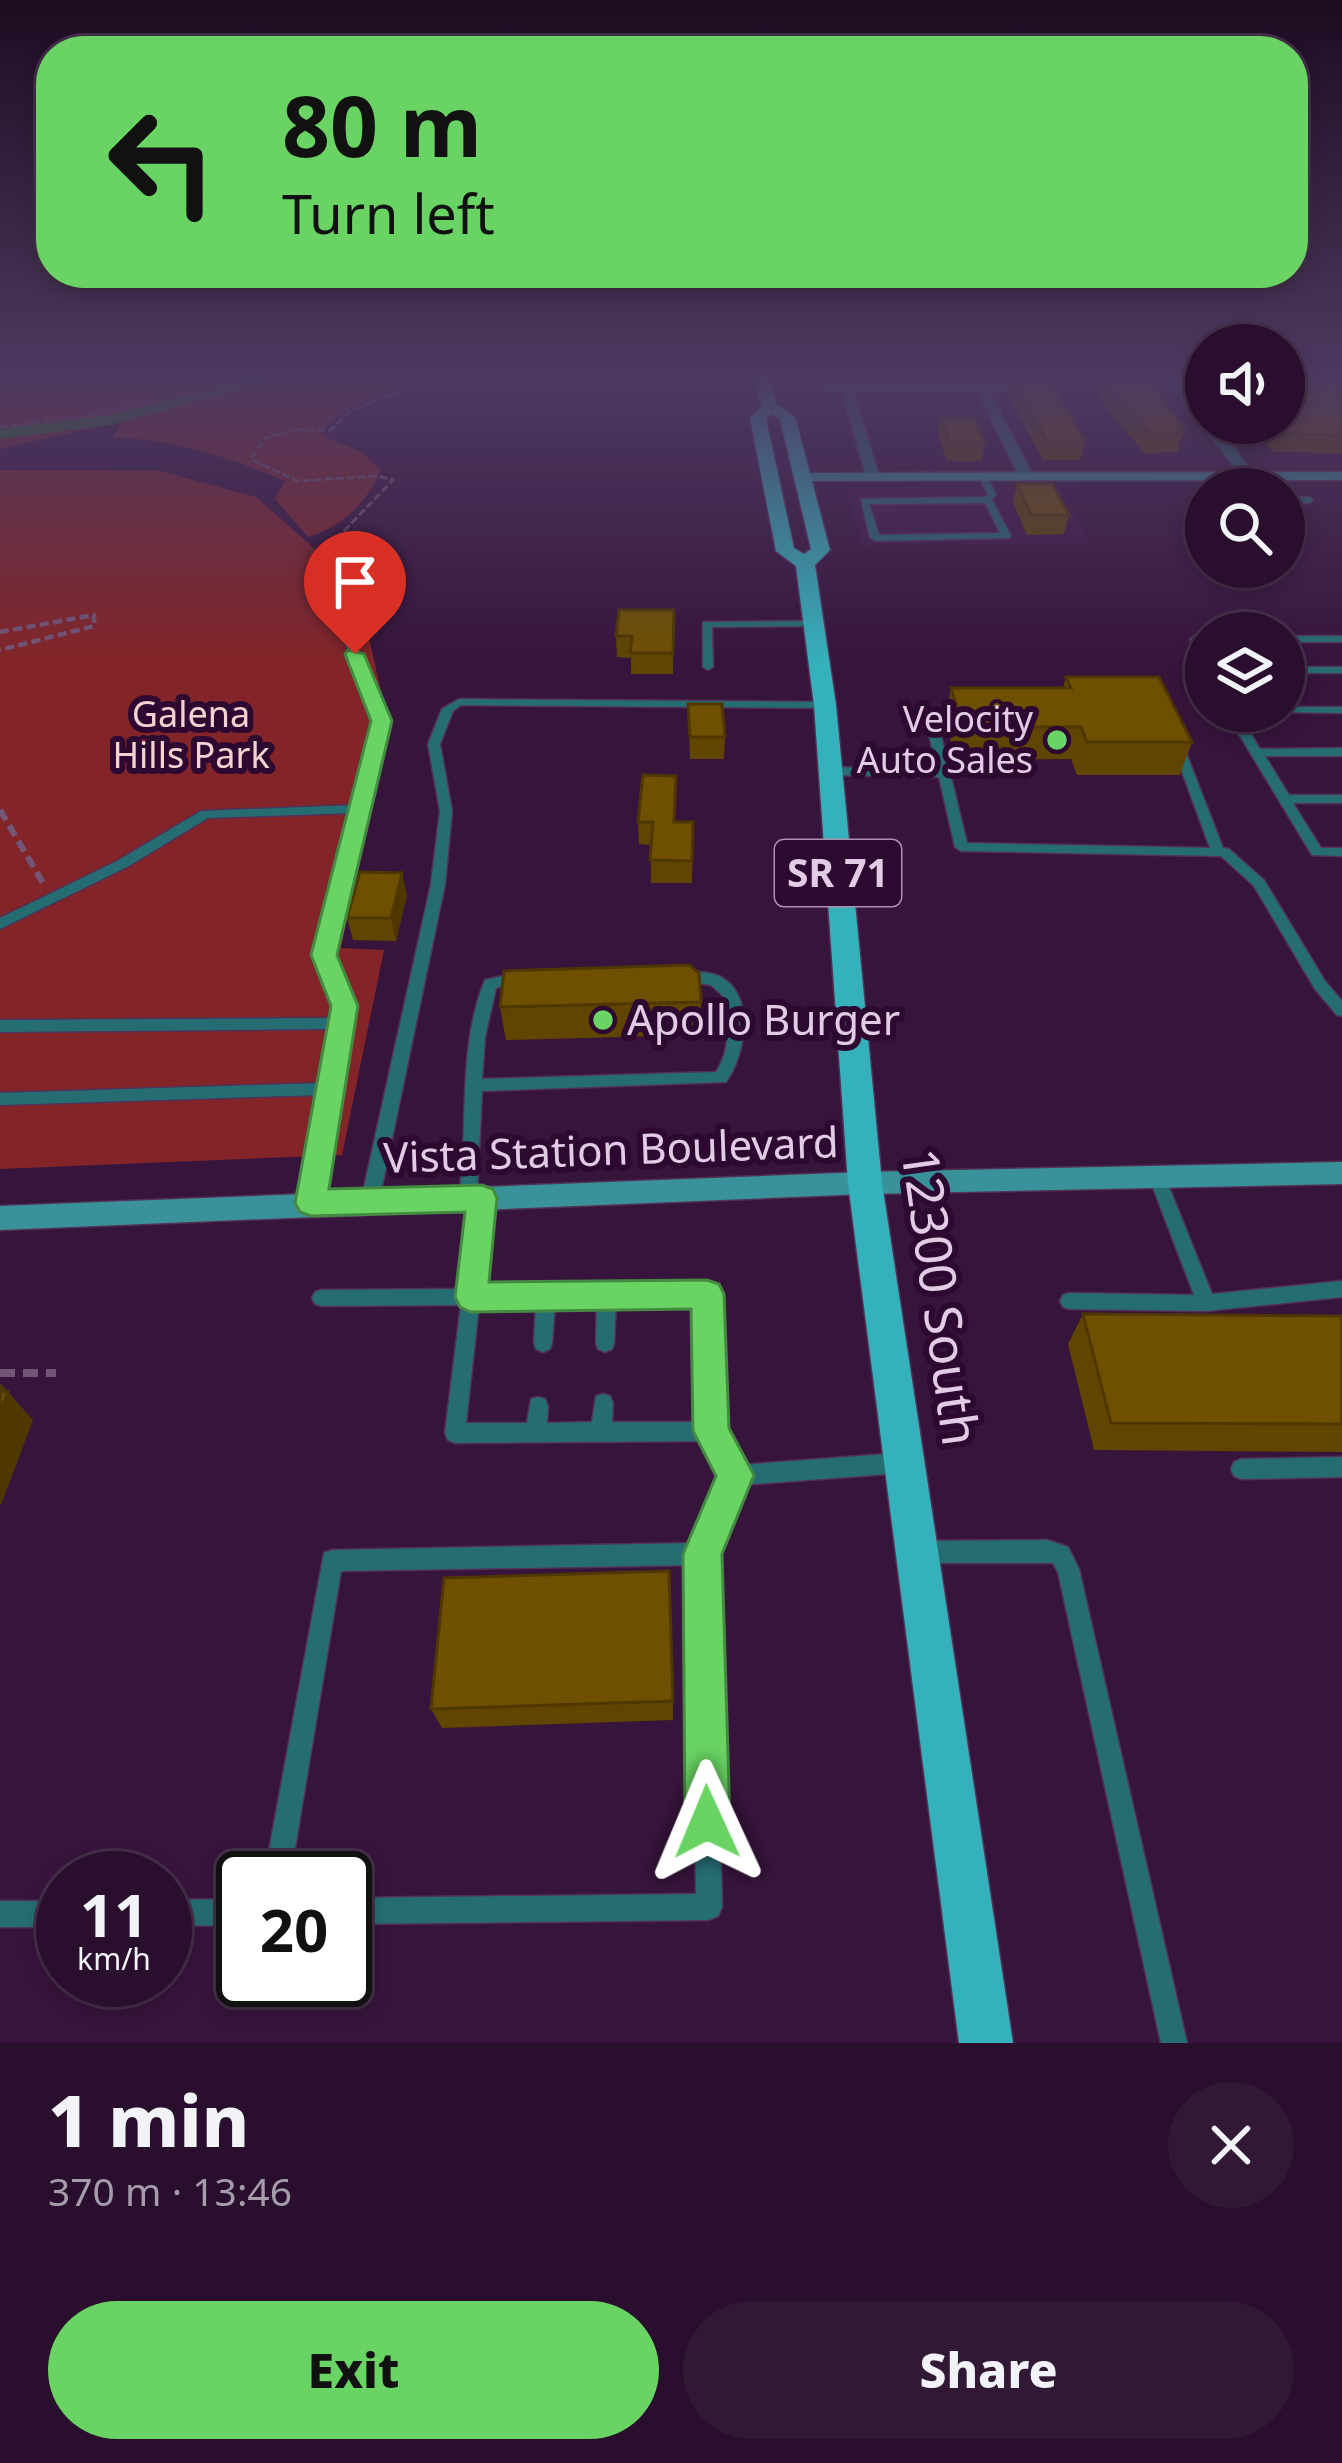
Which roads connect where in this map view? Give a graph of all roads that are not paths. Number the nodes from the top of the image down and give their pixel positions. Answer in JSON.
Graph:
{"nodes":[{"id":1,"x":769,"y":473,"type":"edge"},
{"id":2,"x":801,"y":473,"type":"edge"},
{"id":3,"x":872,"y":476,"type":"joint"},
{"id":4,"x":982,"y":476,"type":"junction"},
{"id":5,"x":1026,"y":476,"type":"joint"},
{"id":6,"x":1342,"y":476,"type":"edge"},
{"id":7,"x":802,"y":477,"type":"junction"},
{"id":8,"x":1305,"y":479,"type":"edge"},
{"id":9,"x":1185,"y":481,"type":"edge"},
{"id":10,"x":988,"y":500,"type":"junction"},
{"id":11,"x":1305,"y":500,"type":"edge"},
{"id":12,"x":1309,"y":500,"type":"dead end"},
{"id":13,"x":805,"y":563,"type":"junction"},
{"id":14,"x":316,"y":571,"type":"road end"},
{"id":15,"x":814,"y":623,"type":"junction"},
{"id":16,"x":1305,"y":639,"type":"edge"},
{"id":17,"x":1342,"y":639,"type":"edge"},
{"id":18,"x":708,"y":667,"type":"dead end"},
{"id":19,"x":1305,"y":670,"type":"edge"},
{"id":20,"x":1342,"y":670,"type":"edge"},
{"id":21,"x":824,"y":705,"type":"junction"},
{"id":22,"x":1305,"y":710,"type":"edge"},
{"id":23,"x":1342,"y":710,"type":"edge"},
{"id":24,"x":984,"y":712,"type":"edge"},
{"id":25,"x":1166,"y":722,"type":"edge"},
{"id":26,"x":1244,"y":732,"type":"edge"},
{"id":27,"x":1342,"y":752,"type":"edge"},
{"id":28,"x":1256,"y":753,"type":"junction"},
{"id":29,"x":830,"y":771,"type":"junction"},
{"id":30,"x":944,"y":773,"type":"junction"},
{"id":31,"x":1285,"y":799,"type":"junction"},
{"id":32,"x":1342,"y":799,"type":"edge"},
{"id":33,"x":360,"y":809,"type":"junction"},
{"id":34,"x":1218,"y":851,"type":"junction"},
{"id":35,"x":1342,"y":851,"type":"edge"},
{"id":36,"x":0,"y":924,"type":"edge"},
{"id":37,"x":654,"y":976,"type":"edge"},
{"id":38,"x":537,"y":977,"type":"edge"},
{"id":39,"x":1342,"y":1011,"type":"edge"},
{"id":40,"x":340,"y":1023,"type":"junction"},
{"id":41,"x":0,"y":1026,"type":"edge"},
{"id":42,"x":476,"y":1085,"type":"junction"},
{"id":43,"x":332,"y":1089,"type":"junction"},
{"id":44,"x":0,"y":1099,"type":"edge"},
{"id":45,"x":1342,"y":1173,"type":"edge"},
{"id":46,"x":1157,"y":1178,"type":"junction"},
{"id":47,"x":865,"y":1183,"type":"junction"},
{"id":48,"x":475,"y":1198,"type":"junction"},
{"id":49,"x":370,"y":1201,"type":"junction"},
{"id":50,"x":311,"y":1203,"type":"junction"},
{"id":51,"x":0,"y":1218,"type":"edge"},
{"id":52,"x":1341,"y":1290,"type":"edge"},
{"id":53,"x":607,"y":1295,"type":"junction"},
{"id":54,"x":546,"y":1296,"type":"junction"},
{"id":55,"x":471,"y":1297,"type":"junction"},
{"id":56,"x":321,"y":1298,"type":"dead end"},
{"id":57,"x":1069,"y":1301,"type":"dead end"},
{"id":58,"x":1207,"y":1303,"type":"junction"},
{"id":59,"x":543,"y":1343,"type":"dead end"},
{"id":60,"x":605,"y":1343,"type":"dead end"},
{"id":61,"x":603,"y":1403,"type":"dead end"},
{"id":62,"x":538,"y":1406,"type":"dead end"},
{"id":63,"x":711,"y":1431,"type":"junction"},
{"id":64,"x":536,"y":1432,"type":"junction"},
{"id":65,"x":602,"y":1432,"type":"junction"},
{"id":66,"x":904,"y":1463,"type":"junction"},
{"id":67,"x":1342,"y":1467,"type":"edge"},
{"id":68,"x":1241,"y":1469,"type":"dead end"},
{"id":69,"x":735,"y":1475,"type":"junction"},
{"id":70,"x":917,"y":1552,"type":"junction"},
{"id":71,"x":703,"y":1554,"type":"junction"},
{"id":72,"x":282,"y":1851,"type":"edge"},
{"id":73,"x":372,"y":1911,"type":"edge"},
{"id":74,"x":36,"y":1913,"type":"edge"},
{"id":75,"x":0,"y":1914,"type":"edge"},
{"id":76,"x":986,"y":2043,"type":"edge"},
{"id":77,"x":1174,"y":2043,"type":"edge"}],
"edges":[{"from":1,"to":13,"type":"main road","name":"12300 South","number":"SR 71"},
{"from":2,"to":7,"type":"main road","name":"12300 South","number":"SR 71"},
{"from":3,"to":4,"type":"street"},
{"from":3,"to":7,"type":"street"},
{"from":4,"to":5,"type":"street"},
{"from":4,"to":10,"type":"lane"},
{"from":5,"to":9,"type":"street"},
{"from":6,"to":8,"type":"street"},
{"from":7,"to":13,"type":"main road","name":"12300 South","number":"SR 71"},
{"from":10,"to":10,"type":"lane"},
{"from":11,"to":12,"type":"lane"},
{"from":13,"to":15,"type":"main road","name":"12300 South","number":"SR 71"},
{"from":14,"to":33,"type":"lane"},
{"from":15,"to":18,"type":"lane"},
{"from":15,"to":21,"type":"main road","name":"12300 South","number":"SR 71"},
{"from":16,"to":17,"type":"lane"},
{"from":19,"to":20,"type":"lane"},
{"from":21,"to":29,"type":"main road","name":"12300 South","number":"SR 71"},
{"from":21,"to":49,"type":"lane"},
{"from":22,"to":23,"type":"lane"},
{"from":24,"to":30,"type":"lane"},
{"from":25,"to":34,"type":"lane"},
{"from":26,"to":28,"type":"lane"},
{"from":27,"to":28,"type":"lane"},
{"from":28,"to":31,"type":"lane"},
{"from":29,"to":30,"type":"lane"},
{"from":29,"to":47,"type":"main road","name":"12300 South","number":"SR 71"},
{"from":30,"to":34,"type":"lane"},
{"from":31,"to":32,"type":"lane"},
{"from":31,"to":35,"type":"lane"},
{"from":33,"to":36,"type":"lane"},
{"from":33,"to":40,"type":"lane"},
{"from":34,"to":39,"type":"lane"},
{"from":37,"to":42,"type":"lane"},
{"from":38,"to":42,"type":"lane"},
{"from":40,"to":41,"type":"lane"},
{"from":40,"to":43,"type":"lane"},
{"from":42,"to":48,"type":"lane"},
{"from":43,"to":44,"type":"lane"},
{"from":43,"to":50,"type":"lane"},
{"from":45,"to":46,"type":"street","name":"Vista Station Boulevard"},
{"from":46,"to":47,"type":"street","name":"Vista Station Boulevard"},
{"from":46,"to":58,"type":"lane"},
{"from":47,"to":48,"type":"street","name":"Vista Station Boulevard"},
{"from":47,"to":66,"type":"main road","name":"12300 South","number":"SR 71"},
{"from":48,"to":49,"type":"street","name":"Vista Station Boulevard"},
{"from":48,"to":55,"type":"lane"},
{"from":49,"to":50,"type":"street","name":"Vista Station Boulevard"},
{"from":50,"to":51,"type":"street","name":"Vista Station Boulevard"},
{"from":52,"to":58,"type":"lane"},
{"from":53,"to":54,"type":"lane"},
{"from":53,"to":60,"type":"lane"},
{"from":53,"to":63,"type":"lane"},
{"from":54,"to":55,"type":"lane"},
{"from":54,"to":59,"type":"lane"},
{"from":55,"to":56,"type":"lane"},
{"from":55,"to":64,"type":"lane"},
{"from":57,"to":58,"type":"lane"},
{"from":61,"to":65,"type":"lane"},
{"from":62,"to":64,"type":"lane"},
{"from":63,"to":65,"type":"lane"},
{"from":63,"to":69,"type":"lane"},
{"from":64,"to":65,"type":"lane"},
{"from":66,"to":69,"type":"lane"},
{"from":66,"to":70,"type":"main road","name":"12300 South","number":"SR 71"},
{"from":67,"to":68,"type":"lane"},
{"from":69,"to":71,"type":"lane"},
{"from":70,"to":76,"type":"main road","name":"12300 South","number":"SR 71"},
{"from":70,"to":77,"type":"lane"},
{"from":71,"to":72,"type":"lane"},
{"from":71,"to":73,"type":"lane"},
{"from":74,"to":75,"type":"lane"}]}
